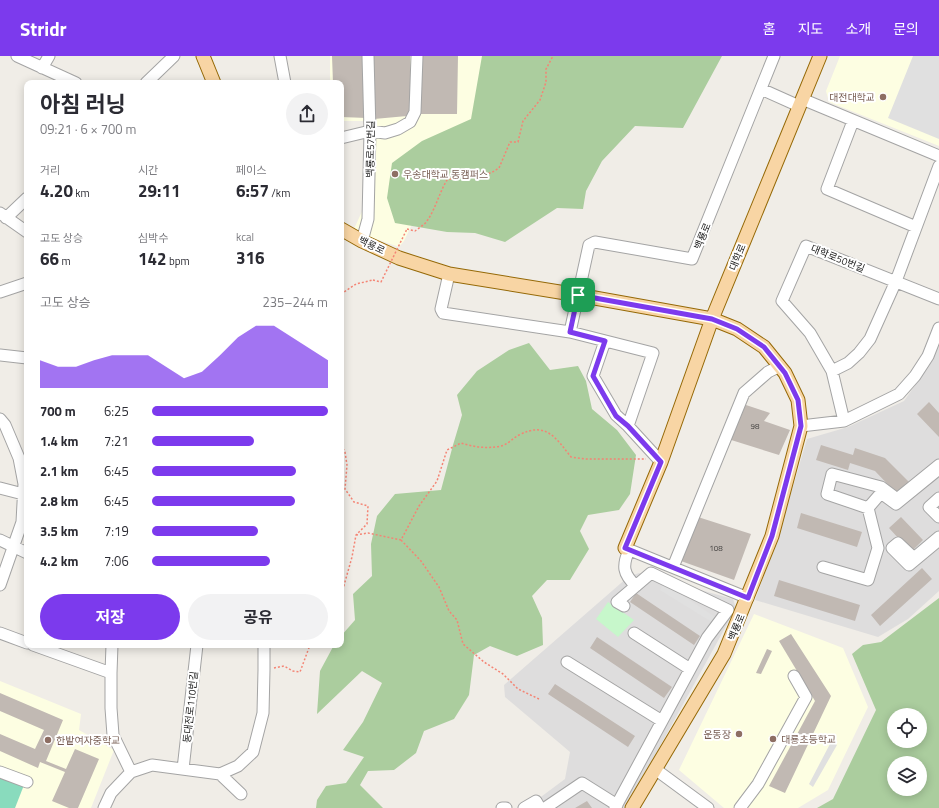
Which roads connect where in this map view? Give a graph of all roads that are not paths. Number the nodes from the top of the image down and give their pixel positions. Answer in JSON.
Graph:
{"nodes":[{"id":1,"x":17,"y":56,"type":"edge"},
{"id":2,"x":49,"y":56,"type":"edge"},
{"id":3,"x":174,"y":56,"type":"edge"},
{"id":4,"x":203,"y":56,"type":"edge"},
{"id":5,"x":280,"y":56,"type":"edge"},
{"id":6,"x":368,"y":56,"type":"edge"},
{"id":7,"x":417,"y":56,"type":"edge"},
{"id":8,"x":774,"y":56,"type":"edge"},
{"id":9,"x":820,"y":56,"type":"edge"},
{"id":10,"x":42,"y":68,"type":"junction"},
{"id":11,"x":69,"y":80,"type":"edge"},
{"id":12,"x":149,"y":80,"type":"edge"},
{"id":13,"x":213,"y":80,"type":"edge"},
{"id":14,"x":284,"y":80,"type":"edge"},
{"id":15,"x":761,"y":89,"type":"junction"},
{"id":16,"x":800,"y":103,"type":"junction"},
{"id":17,"x":853,"y":121,"type":"junction"},
{"id":18,"x":370,"y":130,"type":"junction"},
{"id":19,"x":344,"y":137,"type":"edge"},
{"id":20,"x":939,"y":156,"type":"edge"},
{"id":21,"x":939,"y":166,"type":"edge"},
{"id":22,"x":24,"y":200,"type":"edge"},
{"id":23,"x":3,"y":216,"type":"edge"},
{"id":24,"x":916,"y":227,"type":"junction"},
{"id":25,"x":24,"y":230,"type":"edge"},
{"id":26,"x":344,"y":231,"type":"edge"},
{"id":27,"x":362,"y":241,"type":"junction"},
{"id":28,"x":449,"y":274,"type":"junction"},
{"id":29,"x":896,"y":281,"type":"junction"},
{"id":30,"x":24,"y":285,"type":"edge"},
{"id":31,"x":0,"y":292,"type":"edge"},
{"id":32,"x":578,"y":295,"type":"junction"},
{"id":33,"x":939,"y":299,"type":"edge"},
{"id":34,"x":712,"y":319,"type":"junction"},
{"id":35,"x":939,"y":328,"type":"edge"},
{"id":36,"x":570,"y":332,"type":"junction"},
{"id":37,"x":605,"y":341,"type":"junction"},
{"id":38,"x":0,"y":355,"type":"edge"},
{"id":39,"x":24,"y":358,"type":"edge"},
{"id":40,"x":780,"y":366,"type":"junction"},
{"id":41,"x":832,"y":371,"type":"junction"},
{"id":42,"x":0,"y":419,"type":"edge"},
{"id":43,"x":844,"y":421,"type":"junction"},
{"id":44,"x":628,"y":426,"type":"junction"},
{"id":45,"x":801,"y":426,"type":"junction"},
{"id":46,"x":659,"y":459,"type":"junction"},
{"id":47,"x":939,"y":465,"type":"edge"},
{"id":48,"x":939,"y":469,"type":"edge"},
{"id":49,"x":24,"y":484,"type":"edge"},
{"id":50,"x":0,"y":488,"type":"edge"},
{"id":51,"x":24,"y":495,"type":"edge"},
{"id":52,"x":939,"y":498,"type":"edge"},
{"id":53,"x":24,"y":504,"type":"edge"},
{"id":54,"x":868,"y":508,"type":"junction"},
{"id":55,"x":939,"y":517,"type":"edge"},
{"id":56,"x":0,"y":540,"type":"edge"},
{"id":57,"x":14,"y":546,"type":"junction"},
{"id":58,"x":627,"y":549,"type":"junction"},
{"id":59,"x":24,"y":551,"type":"edge"},
{"id":60,"x":673,"y":567,"type":"junction"},
{"id":61,"x":823,"y":567,"type":"dead end"},
{"id":62,"x":0,"y":586,"type":"edge"},
{"id":63,"x":636,"y":586,"type":"junction"},
{"id":64,"x":748,"y":598,"type":"junction"},
{"id":65,"x":624,"y":606,"type":"dead end"},
{"id":66,"x":0,"y":633,"type":"edge"},
{"id":67,"x":634,"y":633,"type":"dead end"},
{"id":68,"x":24,"y":642,"type":"edge"},
{"id":69,"x":41,"y":648,"type":"edge"},
{"id":70,"x":112,"y":648,"type":"edge"},
{"id":71,"x":197,"y":648,"type":"edge"},
{"id":72,"x":264,"y":648,"type":"edge"},
{"id":73,"x":567,"y":662,"type":"dead end"},
{"id":74,"x":690,"y":669,"type":"junction"},
{"id":75,"x":111,"y":673,"type":"junction"},
{"id":76,"x":794,"y":676,"type":"dead end"},
{"id":77,"x":662,"y":721,"type":"junction"},
{"id":78,"x":184,"y":769,"type":"junction"},
{"id":79,"x":655,"y":769,"type":"junction"},
{"id":80,"x":0,"y":772,"type":"edge"},
{"id":81,"x":131,"y":772,"type":"junction"},
{"id":82,"x":220,"y":774,"type":"junction"},
{"id":83,"x":27,"y":782,"type":"dead end"},
{"id":84,"x":241,"y":794,"type":"dead end"},
{"id":85,"x":540,"y":806,"type":"edge"},
{"id":86,"x":616,"y":806,"type":"edge"},
{"id":87,"x":104,"y":808,"type":"edge"},
{"id":88,"x":502,"y":808,"type":"edge"},
{"id":89,"x":506,"y":808,"type":"edge"},
{"id":90,"x":524,"y":808,"type":"edge"},
{"id":91,"x":632,"y":808,"type":"edge"},
{"id":92,"x":708,"y":808,"type":"edge"},
{"id":93,"x":740,"y":808,"type":"edge"}],
"edges":[{"from":1,"to":10,"type":"street"},
{"from":2,"to":10,"type":"street"},
{"from":3,"to":12,"type":"street"},
{"from":4,"to":13,"type":"main road"},
{"from":5,"to":14,"type":"street"},
{"from":6,"to":18,"type":"street","name":"백룡로57번길"},
{"from":7,"to":18,"type":"street"},
{"from":8,"to":15,"type":"street"},
{"from":9,"to":16,"type":"main road","name":"대학로"},
{"from":10,"to":11,"type":"street"},
{"from":15,"to":16,"type":"street"},
{"from":15,"to":32,"type":"street","name":"백룡로"},
{"from":16,"to":17,"type":"street"},
{"from":16,"to":34,"type":"main road","name":"대학로"},
{"from":17,"to":20,"type":"street"},
{"from":17,"to":24,"type":"street"},
{"from":18,"to":19,"type":"street"},
{"from":18,"to":27,"type":"street","name":"백룡로57번길"},
{"from":21,"to":24,"type":"street"},
{"from":22,"to":23,"type":"street"},
{"from":23,"to":25,"type":"street"},
{"from":24,"to":29,"type":"street"},
{"from":26,"to":27,"type":"main road","name":"백룡로"},
{"from":27,"to":28,"type":"main road","name":"백룡로"},
{"from":28,"to":32,"type":"main road","name":"백룡로"},
{"from":28,"to":36,"type":"street"},
{"from":29,"to":33,"type":"street","name":"대학로50번길"},
{"from":29,"to":41,"type":"street"},
{"from":29,"to":41,"type":"street","name":"대학로50번길"},
{"from":30,"to":31,"type":"street"},
{"from":32,"to":34,"type":"main road","name":"백룡로"},
{"from":32,"to":36,"type":"street"},
{"from":34,"to":40,"type":"main road","name":"백룡로"},
{"from":34,"to":46,"type":"main road","name":"대학로"},
{"from":35,"to":43,"type":"street"},
{"from":36,"to":37,"type":"street"},
{"from":37,"to":44,"type":"street"},
{"from":37,"to":44,"type":"street"},
{"from":38,"to":39,"type":"street"},
{"from":40,"to":45,"type":"main road","name":"백룡로"},
{"from":40,"to":60,"type":"street"},
{"from":41,"to":43,"type":"street","name":"대학로50번길"},
{"from":42,"to":49,"type":"street"},
{"from":43,"to":45,"type":"street"},
{"from":44,"to":46,"type":"street"},
{"from":45,"to":64,"type":"main road","name":"백룡로"},
{"from":46,"to":58,"type":"main road","name":"대학로"},
{"from":47,"to":54,"type":"street"},
{"from":48,"to":54,"type":"street"},
{"from":50,"to":51,"type":"street"},
{"from":52,"to":55,"type":"street"},
{"from":53,"to":57,"type":"street"},
{"from":54,"to":61,"type":"street"},
{"from":56,"to":57,"type":"street"},
{"from":57,"to":59,"type":"street"},
{"from":57,"to":62,"type":"street"},
{"from":58,"to":60,"type":"street"},
{"from":58,"to":63,"type":"street"},
{"from":60,"to":64,"type":"street"},
{"from":63,"to":65,"type":"street"},
{"from":63,"to":74,"type":"street"},
{"from":64,"to":79,"type":"main road","name":"백룡로"},
{"from":66,"to":68,"type":"street"},
{"from":67,"to":74,"type":"street"},
{"from":69,"to":75,"type":"street"},
{"from":70,"to":75,"type":"street"},
{"from":71,"to":78,"type":"street","name":"동대전로110번길"},
{"from":72,"to":82,"type":"street"},
{"from":73,"to":77,"type":"street"},
{"from":74,"to":77,"type":"street"},
{"from":75,"to":81,"type":"street"},
{"from":76,"to":93,"type":"street"},
{"from":77,"to":86,"type":"street"},
{"from":78,"to":81,"type":"street"},
{"from":78,"to":82,"type":"street"},
{"from":79,"to":91,"type":"main road","name":"백룡로"},
{"from":79,"to":92,"type":"street"},
{"from":80,"to":83,"type":"street"},
{"from":81,"to":87,"type":"street"},
{"from":82,"to":84,"type":"street"},
{"from":85,"to":86,"type":"street"},
{"from":85,"to":90,"type":"street"},
{"from":88,"to":89,"type":"street"}]}
